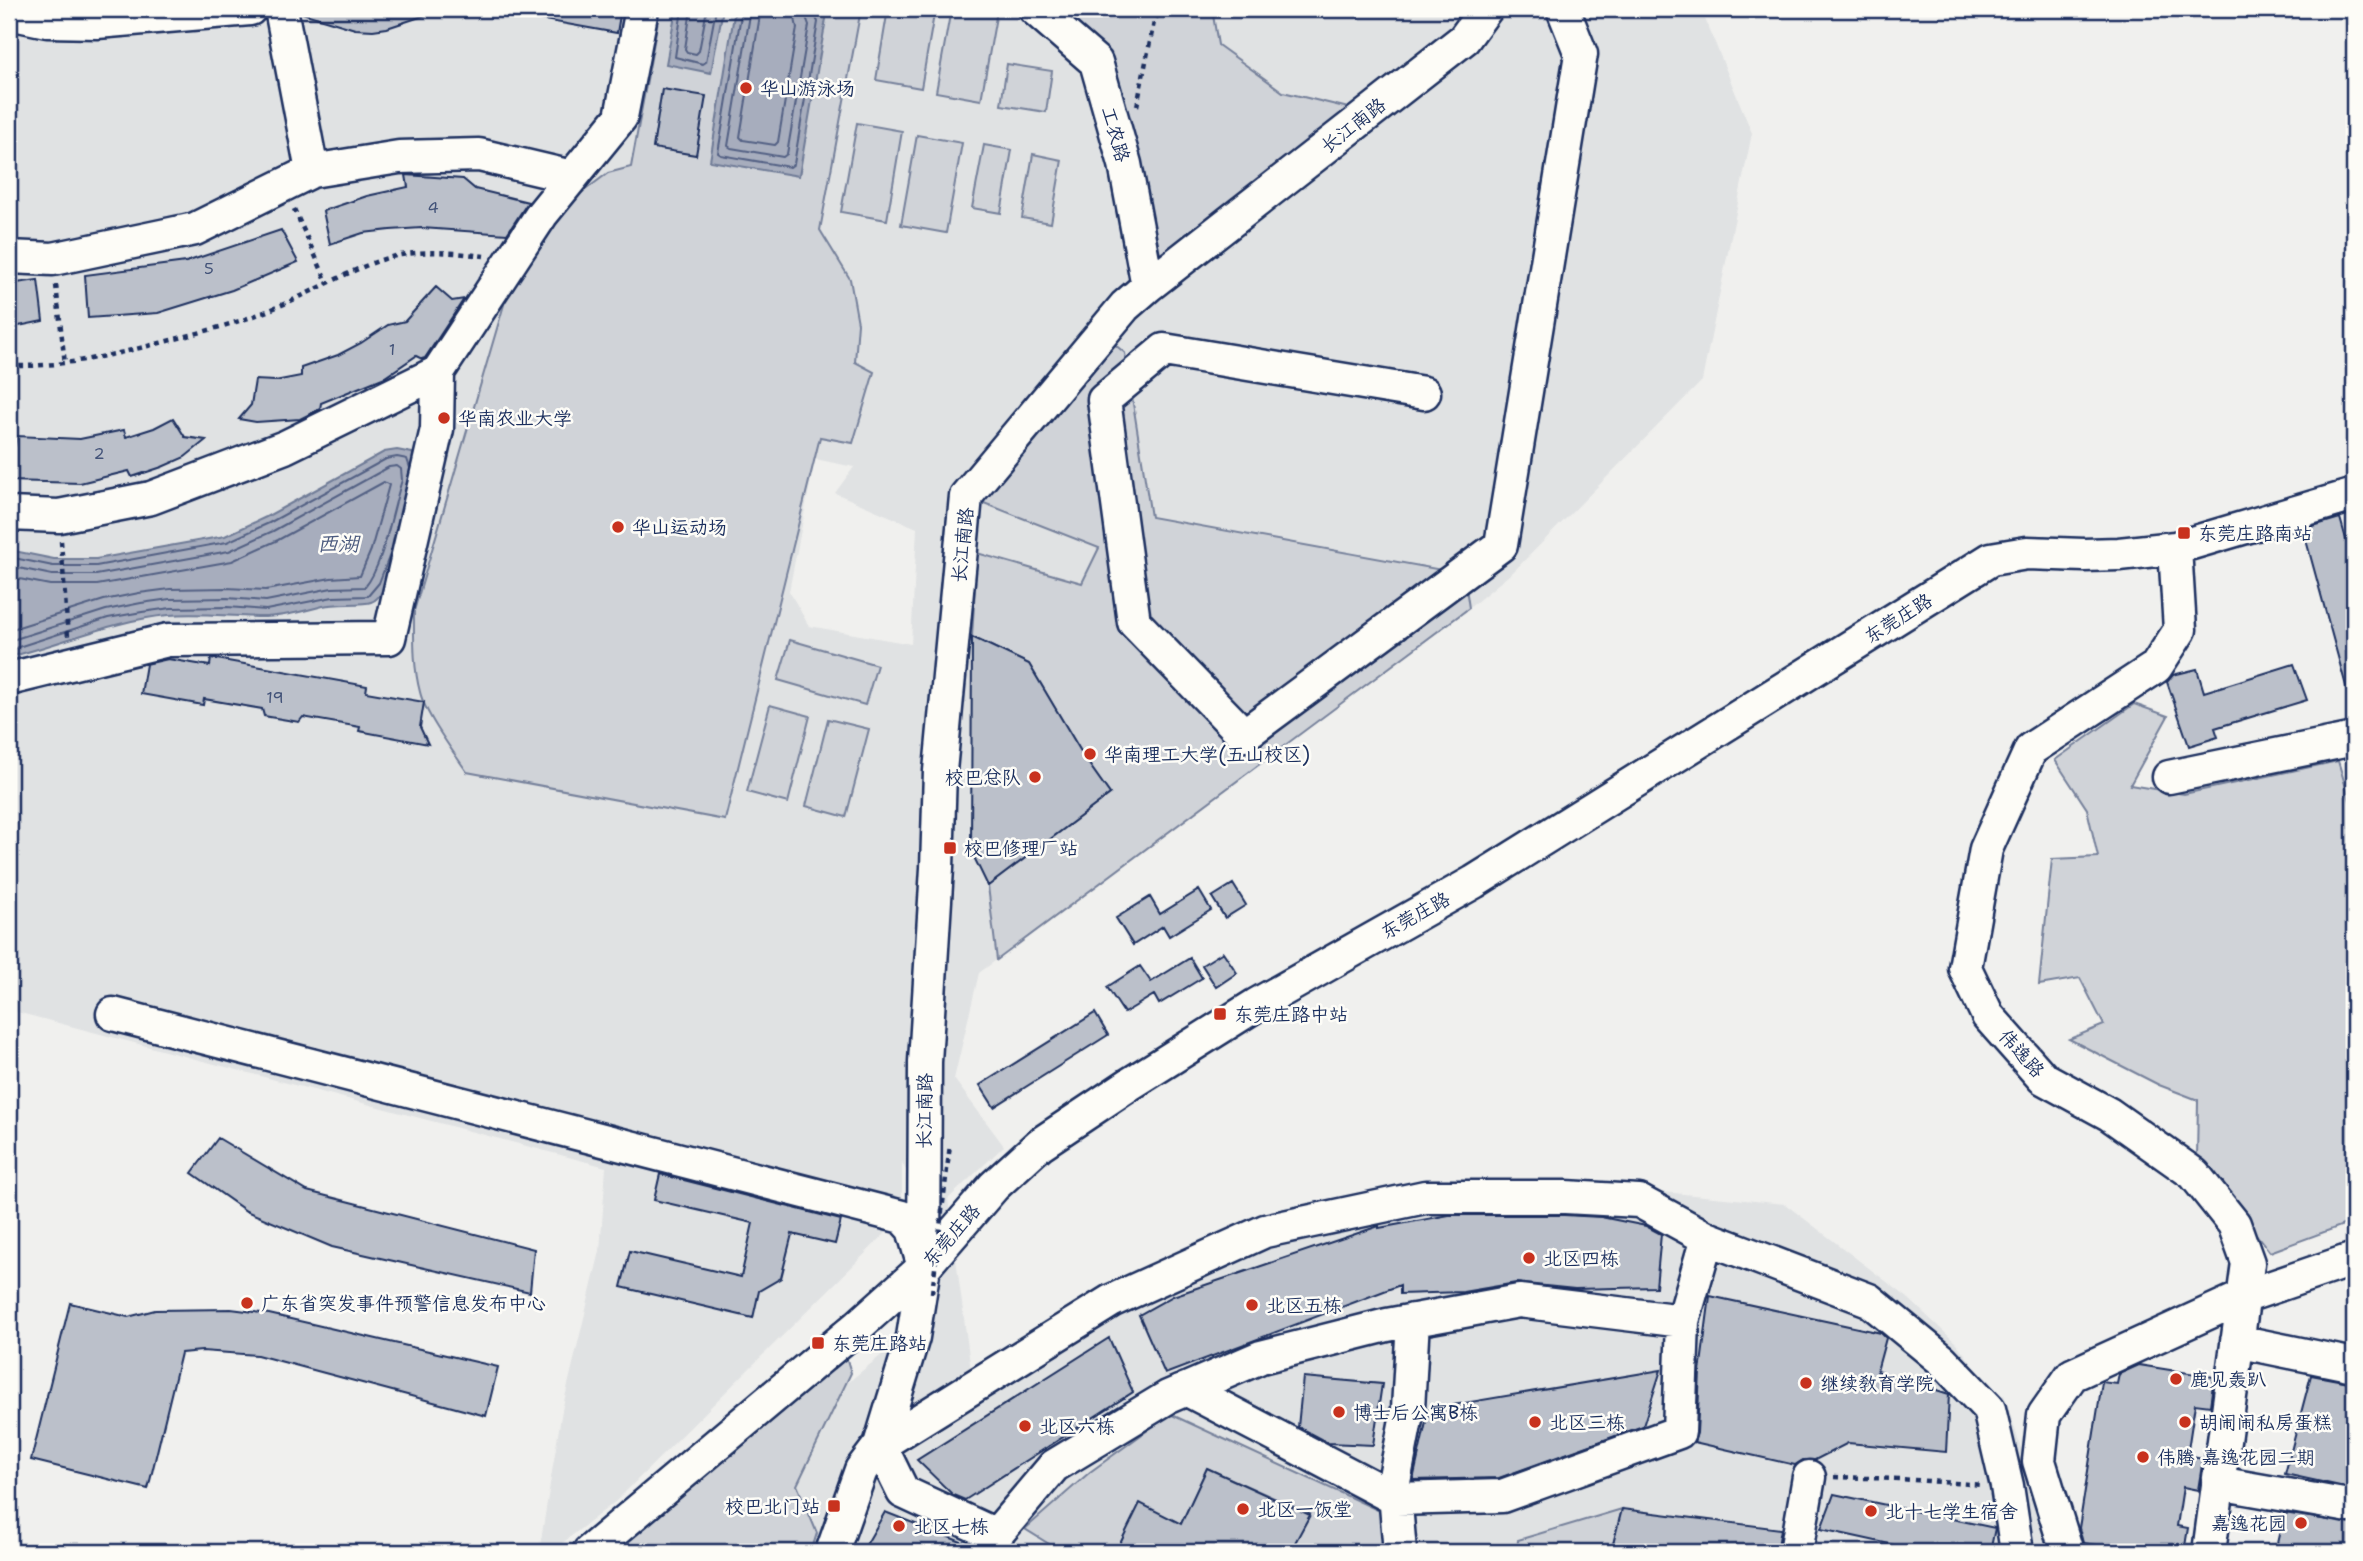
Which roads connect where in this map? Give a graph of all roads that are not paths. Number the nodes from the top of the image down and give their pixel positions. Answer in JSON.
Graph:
{"nodes":[{"id":1,"x":250,"y":9,"type":"edge"},
{"id":2,"x":281,"y":9,"type":"edge"},
{"id":3,"x":642,"y":9,"type":"edge"},
{"id":4,"x":1035,"y":9,"type":"edge"},
{"id":5,"x":1486,"y":9,"type":"edge"},
{"id":6,"x":1563,"y":9,"type":"edge"},
{"id":7,"x":9,"y":13,"type":"edge"},
{"id":8,"x":97,"y":15,"type":"edge"},
{"id":9,"x":312,"y":171,"type":"junction"},
{"id":10,"x":572,"y":177,"type":"junction"},
{"id":11,"x":9,"y":257,"type":"edge"},
{"id":12,"x":1147,"y":286,"type":"junction"},
{"id":13,"x":438,"y":372,"type":"junction"},
{"id":14,"x":1424,"y":393,"type":"dead end"},
{"id":15,"x":2354,"y":495,"type":"edge"},
{"id":16,"x":9,"y":514,"type":"edge"},
{"id":17,"x":2175,"y":548,"type":"junction"},
{"id":18,"x":9,"y":679,"type":"edge"},
{"id":19,"x":2354,"y":739,"type":"edge"},
{"id":20,"x":2169,"y":777,"type":"dead end"},
{"id":21,"x":113,"y":1014,"type":"dead end"},
{"id":22,"x":1707,"y":1238,"type":"junction"},
{"id":23,"x":2354,"y":1259,"type":"edge"},
{"id":24,"x":928,"y":1280,"type":"junction"},
{"id":25,"x":2243,"y":1297,"type":"junction"},
{"id":26,"x":1413,"y":1320,"type":"junction"},
{"id":27,"x":1683,"y":1321,"type":"junction"},
{"id":28,"x":2237,"y":1341,"type":"junction"},
{"id":29,"x":2354,"y":1365,"type":"edge"},
{"id":30,"x":1186,"y":1390,"type":"junction"},
{"id":31,"x":880,"y":1445,"type":"junction"},
{"id":32,"x":1809,"y":1477,"type":"road end"},
{"id":33,"x":2218,"y":1483,"type":"junction"},
{"id":34,"x":1396,"y":1499,"type":"junction"},
{"id":35,"x":2349,"y":1506,"type":"dead end"},
{"id":36,"x":991,"y":1544,"type":"edge"},
{"id":37,"x":589,"y":1552,"type":"edge"},
{"id":38,"x":832,"y":1552,"type":"edge"},
{"id":39,"x":1400,"y":1552,"type":"edge"},
{"id":40,"x":1796,"y":1552,"type":"edge"},
{"id":41,"x":2017,"y":1552,"type":"edge"},
{"id":42,"x":2067,"y":1552,"type":"edge"},
{"id":43,"x":2208,"y":1552,"type":"edge"}],
"edges":[{"from":1,"to":8,"type":"street"},
{"from":2,"to":9,"type":"street"},
{"from":3,"to":10,"type":"street"},
{"from":4,"to":12,"type":"street","name":"工农路"},
{"from":5,"to":12,"type":"street","name":"长江南路"},
{"from":6,"to":14,"type":"street"},
{"from":7,"to":8,"type":"street"},
{"from":9,"to":10,"type":"street"},
{"from":9,"to":11,"type":"street"},
{"from":10,"to":13,"type":"street"},
{"from":12,"to":24,"type":"street","name":"长江南路"},
{"from":13,"to":16,"type":"street"},
{"from":13,"to":18,"type":"street"},
{"from":15,"to":17,"type":"street","name":"东莞庄路"},
{"from":17,"to":24,"type":"street","name":"东莞庄路"},
{"from":17,"to":25,"type":"street","name":"伟逸路"},
{"from":19,"to":20,"type":"street"},
{"from":21,"to":24,"type":"street"},
{"from":22,"to":27,"type":"street"},
{"from":22,"to":31,"type":"street"},
{"from":22,"to":41,"type":"street"},
{"from":23,"to":25,"type":"street"},
{"from":24,"to":31,"type":"street","name":"长江南路"},
{"from":24,"to":37,"type":"street","name":"东莞庄路"},
{"from":25,"to":28,"type":"street","name":"伟逸路"},
{"from":25,"to":42,"type":"street"},
{"from":26,"to":27,"type":"street"},
{"from":26,"to":30,"type":"street"},
{"from":26,"to":34,"type":"street"},
{"from":27,"to":34,"type":"street"},
{"from":28,"to":29,"type":"street"},
{"from":28,"to":33,"type":"street","name":"伟逸路"},
{"from":30,"to":34,"type":"street"},
{"from":30,"to":36,"type":"street"},
{"from":31,"to":36,"type":"street"},
{"from":31,"to":38,"type":"street"},
{"from":32,"to":40,"type":"street"},
{"from":33,"to":35,"type":"street"},
{"from":33,"to":43,"type":"street","name":"伟逸路"},
{"from":34,"to":39,"type":"street"}]}
